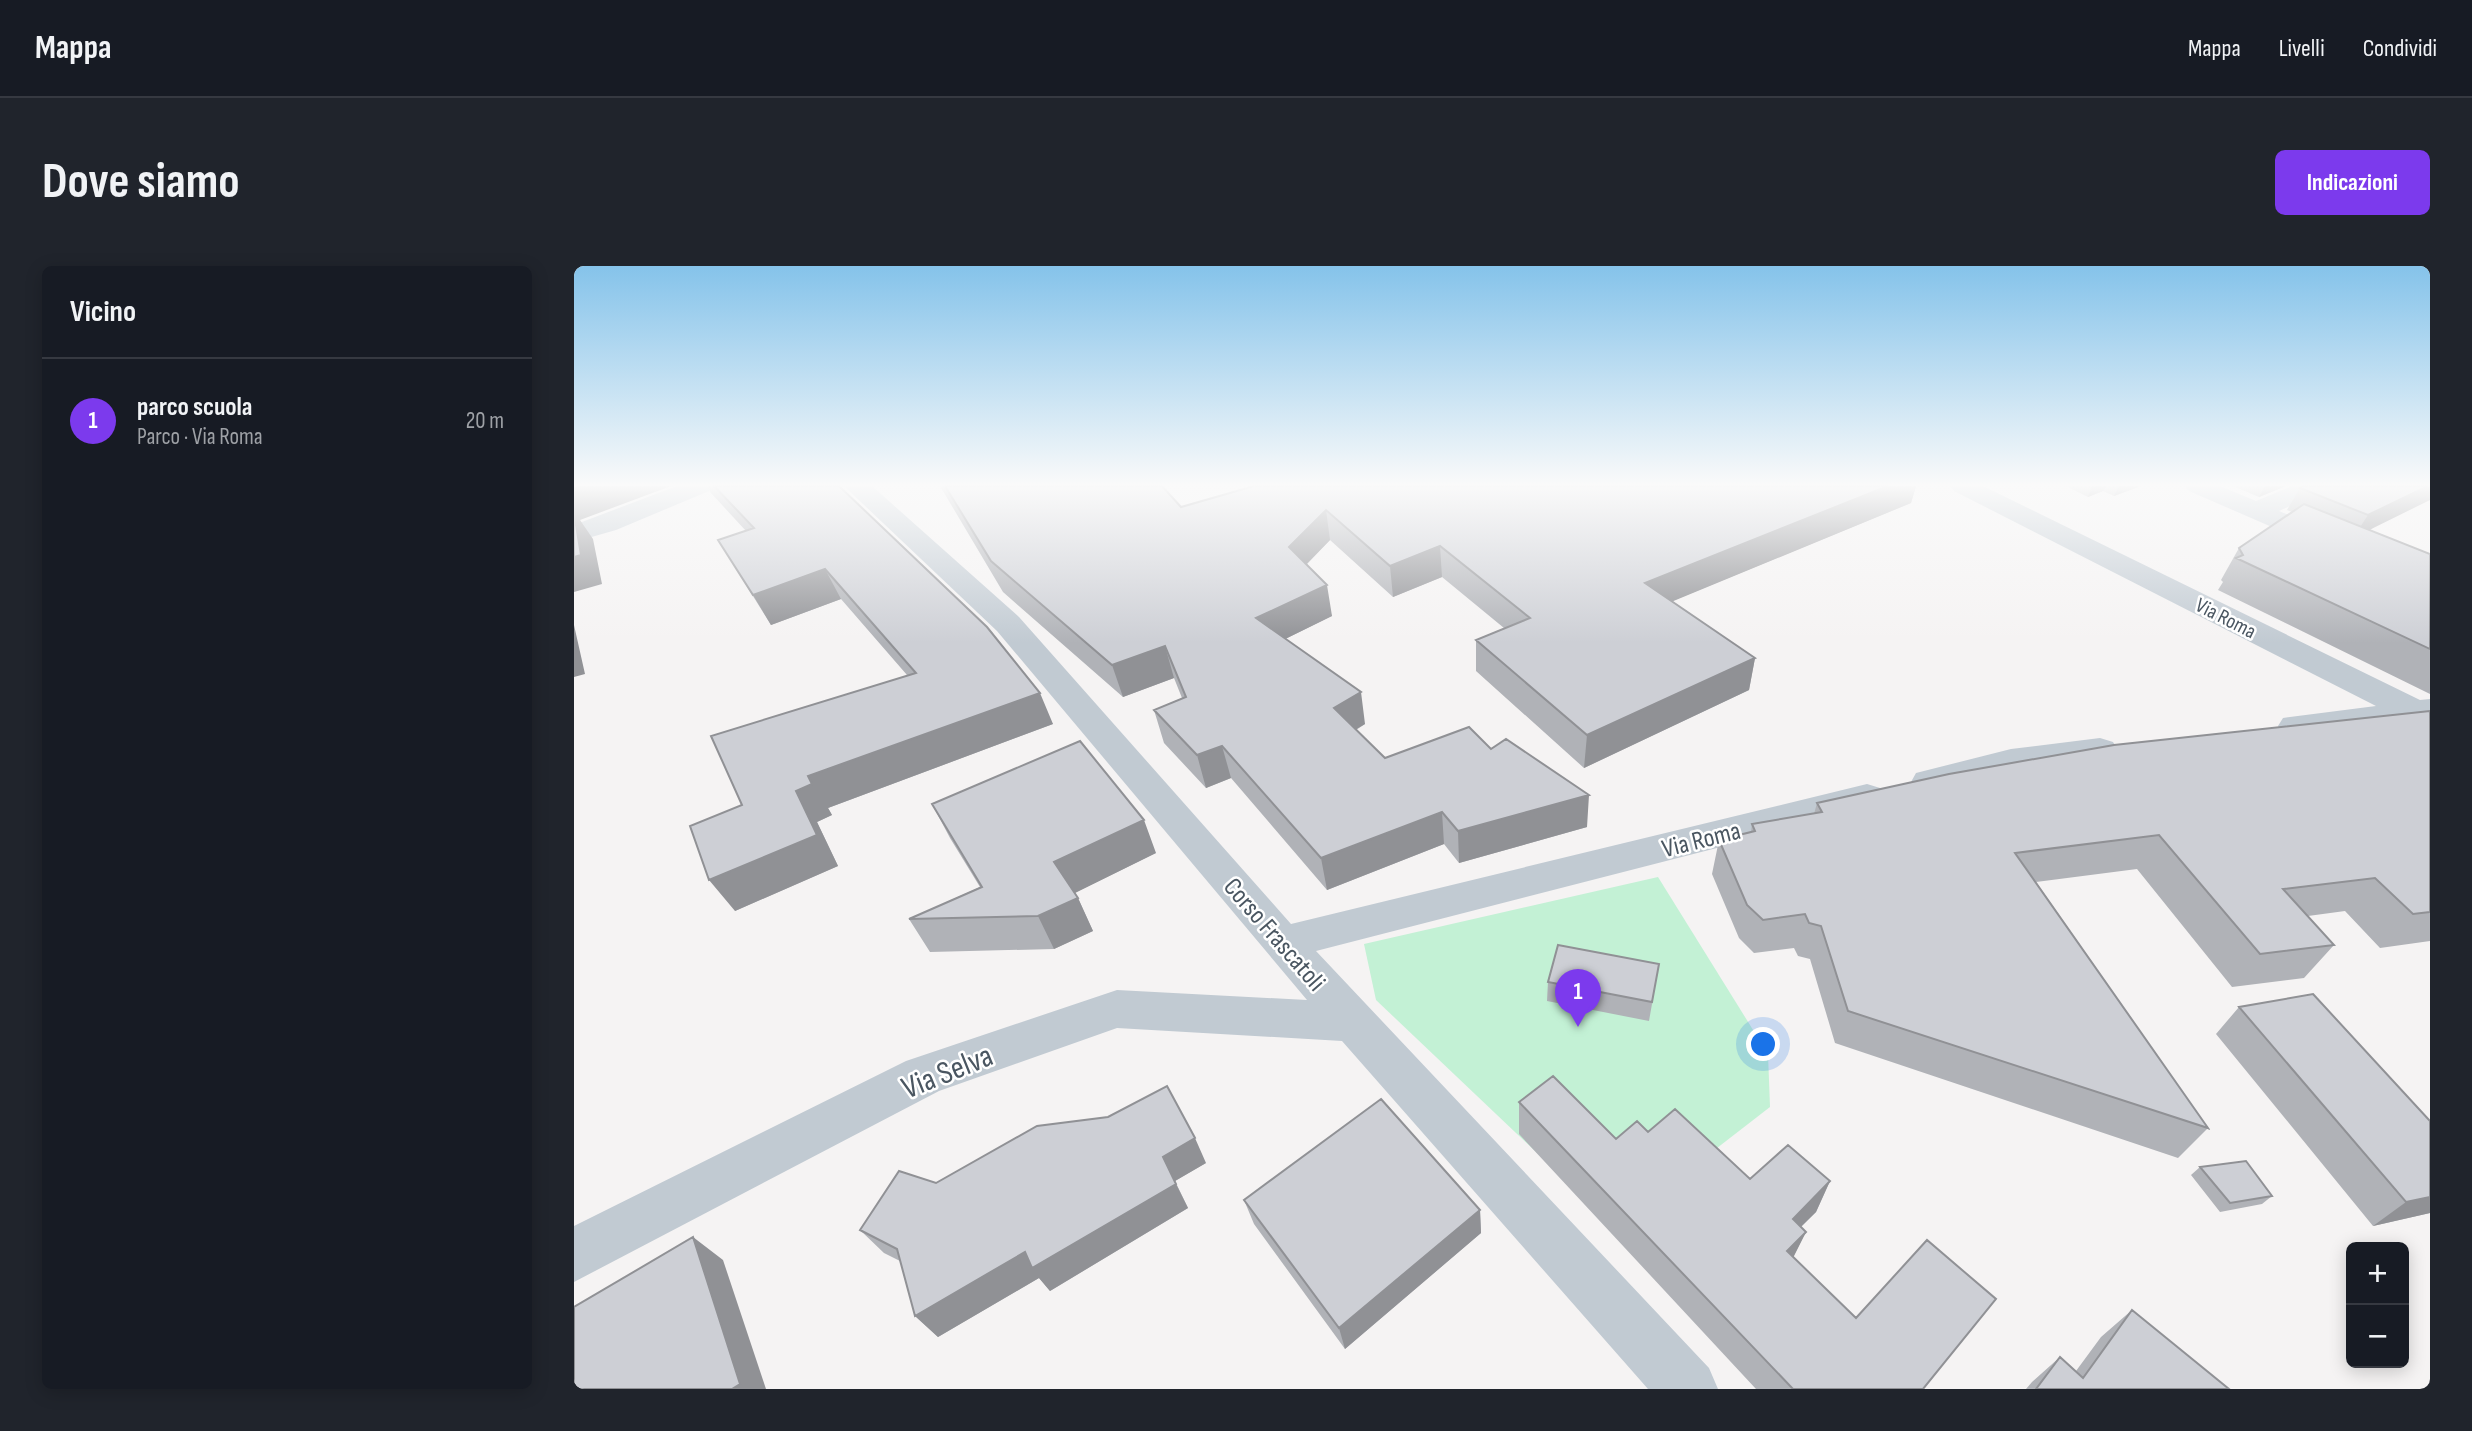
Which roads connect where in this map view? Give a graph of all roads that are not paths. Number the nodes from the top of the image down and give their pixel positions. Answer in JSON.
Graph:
{"nodes":[{"id":1,"x":914,"y":538,"type":"edge"},
{"id":2,"x":2070,"y":538,"type":"edge"},
{"id":3,"x":2323,"y":538,"type":"edge"},
{"id":4,"x":2356,"y":552,"type":"edge"},
{"id":5,"x":2422,"y":711,"type":"edge"},
{"id":6,"x":2267,"y":730,"type":"edge"},
{"id":7,"x":2132,"y":746,"type":"edge"},
{"id":8,"x":1282,"y":943,"type":"junction"},
{"id":9,"x":1359,"y":1029,"type":"junction"},
{"id":10,"x":574,"y":1255,"type":"edge"},
{"id":11,"x":1688,"y":1389,"type":"edge"}],
"edges":[{"from":1,"to":8,"type":"street","name":"Corso Frascatoli"},
{"from":2,"to":5,"type":"street","name":"Via Roma"},
{"from":3,"to":4,"type":"street"},
{"from":5,"to":6,"type":"street","name":"Via Roma"},
{"from":7,"to":8,"type":"street","name":"Via Roma"},
{"from":8,"to":9,"type":"street","name":"Corso Frascatoli"},
{"from":9,"to":10,"type":"street","name":"Via Selva"},
{"from":9,"to":11,"type":"street","name":"Corso Frascatoli"}]}
